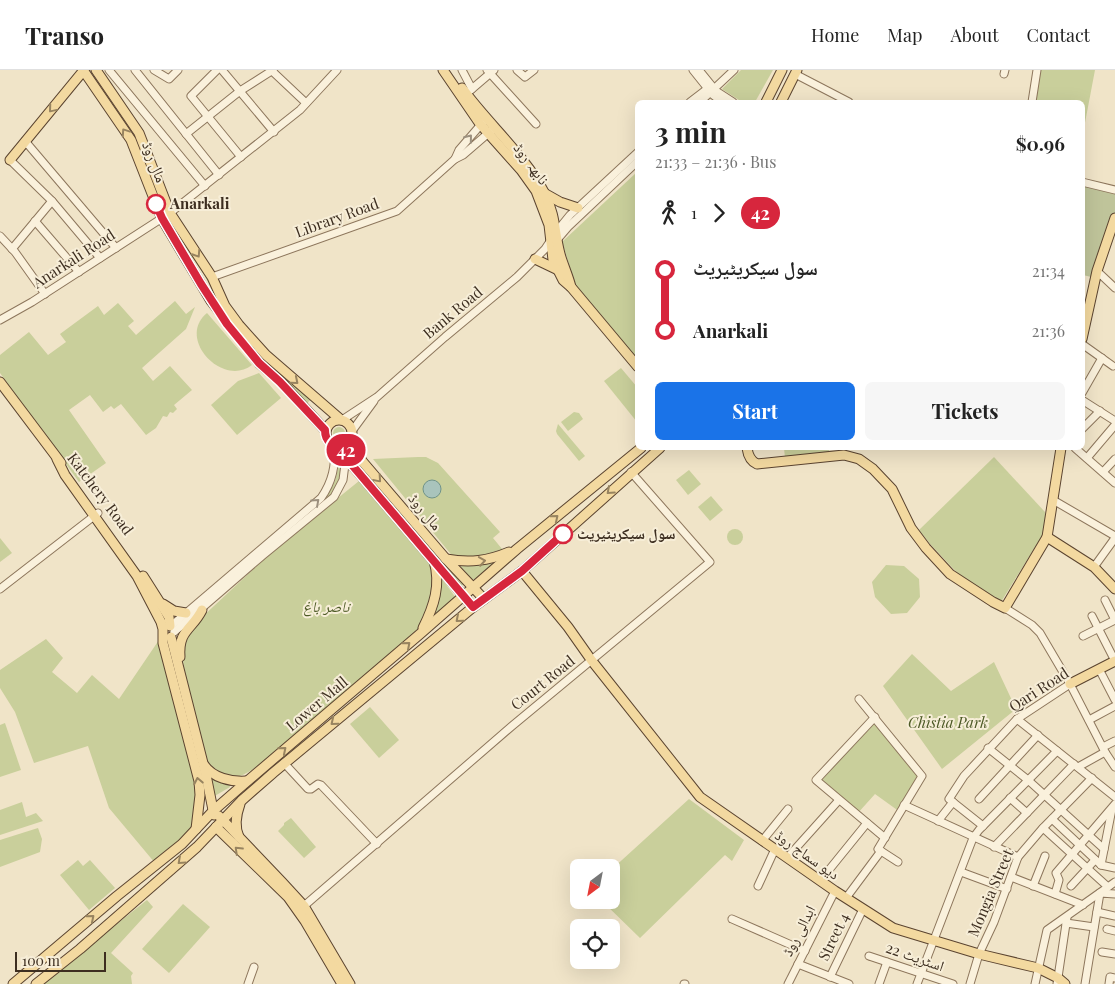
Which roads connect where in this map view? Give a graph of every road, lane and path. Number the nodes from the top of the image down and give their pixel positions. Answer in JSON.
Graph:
{"nodes":[{"id":1,"x":84,"y":70,"type":"edge"},
{"id":2,"x":96,"y":70,"type":"edge"},
{"id":3,"x":109,"y":70,"type":"edge"},
{"id":4,"x":135,"y":70,"type":"edge"},
{"id":5,"x":154,"y":70,"type":"edge"},
{"id":6,"x":178,"y":70,"type":"edge"},
{"id":7,"x":217,"y":70,"type":"edge"},
{"id":8,"x":222,"y":70,"type":"edge"},
{"id":9,"x":272,"y":70,"type":"edge"},
{"id":10,"x":337,"y":70,"type":"edge"},
{"id":11,"x":443,"y":70,"type":"edge"},
{"id":12,"x":448,"y":70,"type":"edge"},
{"id":13,"x":462,"y":70,"type":"edge"},
{"id":14,"x":518,"y":70,"type":"edge"},
{"id":15,"x":534,"y":70,"type":"edge"},
{"id":16,"x":693,"y":70,"type":"edge"},
{"id":17,"x":699,"y":70,"type":"edge"},
{"id":18,"x":734,"y":70,"type":"edge"},
{"id":19,"x":1037,"y":70,"type":"edge"},
{"id":20,"x":490,"y":71,"type":"edge"},
{"id":21,"x":781,"y":72,"type":"edge"},
{"id":22,"x":796,"y":72,"type":"edge"},
{"id":23,"x":711,"y":90,"type":"junction"},
{"id":24,"x":240,"y":91,"type":"junction"},
{"id":25,"x":469,"y":92,"type":"junction"},
{"id":26,"x":694,"y":100,"type":"edge"},
{"id":27,"x":702,"y":100,"type":"edge"},
{"id":28,"x":720,"y":100,"type":"edge"},
{"id":29,"x":729,"y":100,"type":"edge"},
{"id":30,"x":767,"y":100,"type":"edge"},
{"id":31,"x":782,"y":100,"type":"edge"},
{"id":32,"x":846,"y":100,"type":"edge"},
{"id":33,"x":1032,"y":100,"type":"edge"},
{"id":34,"x":306,"y":103,"type":"junction"},
{"id":35,"x":208,"y":116,"type":"junction"},
{"id":36,"x":483,"y":122,"type":"junction"},
{"id":37,"x":536,"y":124,"type":"dead end"},
{"id":38,"x":491,"y":131,"type":"junction"},
{"id":39,"x":274,"y":132,"type":"junction"},
{"id":40,"x":186,"y":134,"type":"junction"},
{"id":41,"x":25,"y":141,"type":"junction"},
{"id":42,"x":635,"y":155,"type":"edge"},
{"id":43,"x":242,"y":157,"type":"junction"},
{"id":44,"x":455,"y":159,"type":"junction"},
{"id":45,"x":10,"y":160,"type":"joint"},
{"id":46,"x":635,"y":164,"type":"edge"},
{"id":47,"x":219,"y":175,"type":"junction"},
{"id":48,"x":1085,"y":183,"type":"edge"},
{"id":49,"x":204,"y":186,"type":"junction"},
{"id":50,"x":1115,"y":190,"type":"edge"},
{"id":51,"x":544,"y":193,"type":"junction"},
{"id":52,"x":52,"y":201,"type":"junction"},
{"id":53,"x":578,"y":208,"type":"junction"},
{"id":54,"x":170,"y":213,"type":"junction"},
{"id":55,"x":162,"y":218,"type":"junction"},
{"id":56,"x":1115,"y":218,"type":"edge"},
{"id":57,"x":35,"y":221,"type":"junction"},
{"id":58,"x":0,"y":236,"type":"edge"},
{"id":59,"x":552,"y":241,"type":"junction"},
{"id":60,"x":116,"y":248,"type":"junction"},
{"id":61,"x":12,"y":249,"type":"junction"},
{"id":62,"x":100,"y":258,"type":"junction"},
{"id":63,"x":535,"y":259,"type":"junction"},
{"id":64,"x":558,"y":270,"type":"junction"},
{"id":65,"x":1097,"y":271,"type":"junction"},
{"id":66,"x":79,"y":272,"type":"junction"},
{"id":67,"x":212,"y":277,"type":"junction"},
{"id":68,"x":571,"y":286,"type":"junction"},
{"id":69,"x":1115,"y":288,"type":"edge"},
{"id":70,"x":45,"y":294,"type":"junction"},
{"id":71,"x":0,"y":320,"type":"edge"},
{"id":72,"x":1085,"y":325,"type":"edge"},
{"id":73,"x":1085,"y":346,"type":"edge"},
{"id":74,"x":1102,"y":358,"type":"junction"},
{"id":75,"x":635,"y":363,"type":"edge"},
{"id":76,"x":1113,"y":366,"type":"dead end"},
{"id":77,"x":0,"y":382,"type":"edge"},
{"id":78,"x":1085,"y":388,"type":"edge"},
{"id":79,"x":377,"y":397,"type":"junction"},
{"id":80,"x":1085,"y":402,"type":"edge"},
{"id":81,"x":1100,"y":411,"type":"junction"},
{"id":82,"x":341,"y":420,"type":"junction"},
{"id":83,"x":1115,"y":421,"type":"edge"},
{"id":84,"x":1115,"y":425,"type":"edge"},
{"id":85,"x":1085,"y":426,"type":"edge"},
{"id":86,"x":325,"y":430,"type":"junction"},
{"id":87,"x":345,"y":441,"type":"junction"},
{"id":88,"x":639,"y":450,"type":"edge"},
{"id":89,"x":658,"y":450,"type":"edge"},
{"id":90,"x":747,"y":450,"type":"edge"},
{"id":91,"x":1061,"y":450,"type":"edge"},
{"id":92,"x":1078,"y":450,"type":"edge"},
{"id":93,"x":1087,"y":458,"type":"junction"},
{"id":94,"x":1115,"y":458,"type":"edge"},
{"id":95,"x":631,"y":472,"type":"junction"},
{"id":96,"x":1103,"y":472,"type":"junction"},
{"id":97,"x":1115,"y":483,"type":"edge"},
{"id":98,"x":1053,"y":500,"type":"junction"},
{"id":99,"x":96,"y":514,"type":"junction"},
{"id":100,"x":1047,"y":537,"type":"junction"},
{"id":101,"x":1114,"y":540,"type":"edge"},
{"id":102,"x":517,"y":549,"type":"junction"},
{"id":103,"x":433,"y":559,"type":"junction"},
{"id":104,"x":446,"y":559,"type":"junction"},
{"id":105,"x":1094,"y":568,"type":"junction"},
{"id":106,"x":522,"y":571,"type":"junction"},
{"id":107,"x":472,"y":587,"type":"junction"},
{"id":108,"x":0,"y":589,"type":"edge"},
{"id":109,"x":1115,"y":589,"type":"edge"},
{"id":110,"x":463,"y":595,"type":"junction"},
{"id":111,"x":484,"y":600,"type":"junction"},
{"id":112,"x":1105,"y":600,"type":"dead end"},
{"id":113,"x":160,"y":603,"type":"junction"},
{"id":114,"x":473,"y":607,"type":"junction"},
{"id":115,"x":1005,"y":608,"type":"junction"},
{"id":116,"x":202,"y":610,"type":"junction"},
{"id":117,"x":186,"y":613,"type":"junction"},
{"id":118,"x":1092,"y":616,"type":"dead end"},
{"id":119,"x":1115,"y":620,"type":"edge"},
{"id":120,"x":1098,"y":628,"type":"junction"},
{"id":121,"x":169,"y":631,"type":"junction"},
{"id":122,"x":420,"y":634,"type":"junction"},
{"id":123,"x":1083,"y":636,"type":"dead end"},
{"id":124,"x":592,"y":661,"type":"junction"},
{"id":125,"x":1115,"y":661,"type":"edge"},
{"id":126,"x":1099,"y":669,"type":"junction"},
{"id":127,"x":180,"y":677,"type":"junction"},
{"id":128,"x":1070,"y":684,"type":"junction"},
{"id":129,"x":859,"y":699,"type":"dead end"},
{"id":130,"x":1115,"y":700,"type":"edge"},
{"id":131,"x":1115,"y":706,"type":"edge"},
{"id":132,"x":874,"y":717,"type":"junction"},
{"id":133,"x":1017,"y":719,"type":"junction"},
{"id":134,"x":1089,"y":720,"type":"junction"},
{"id":135,"x":1038,"y":735,"type":"junction"},
{"id":136,"x":1115,"y":740,"type":"edge"},
{"id":137,"x":988,"y":748,"type":"junction"},
{"id":138,"x":1104,"y":749,"type":"junction"},
{"id":139,"x":1058,"y":751,"type":"junction"},
{"id":140,"x":284,"y":763,"type":"junction"},
{"id":141,"x":204,"y":765,"type":"junction"},
{"id":142,"x":1076,"y":765,"type":"junction"},
{"id":143,"x":1010,"y":766,"type":"junction"},
{"id":144,"x":1115,"y":767,"type":"edge"},
{"id":145,"x":1092,"y":778,"type":"junction"},
{"id":146,"x":1028,"y":780,"type":"junction"},
{"id":147,"x":246,"y":782,"type":"junction"},
{"id":148,"x":1044,"y":795,"type":"junction"},
{"id":149,"x":1115,"y":797,"type":"edge"},
{"id":150,"x":1010,"y":798,"type":"junction"},
{"id":151,"x":979,"y":799,"type":"dead end"},
{"id":152,"x":839,"y":800,"type":"junction"},
{"id":153,"x":241,"y":801,"type":"junction"},
{"id":154,"x":951,"y":801,"type":"junction"},
{"id":155,"x":904,"y":806,"type":"junction"},
{"id":156,"x":1114,"y":807,"type":"edge"},
{"id":157,"x":788,"y":809,"type":"dead end"},
{"id":158,"x":1061,"y":810,"type":"junction"},
{"id":159,"x":213,"y":811,"type":"junction"},
{"id":160,"x":1027,"y":813,"type":"junction"},
{"id":161,"x":1052,"y":819,"type":"junction"},
{"id":162,"x":938,"y":821,"type":"junction"},
{"id":163,"x":867,"y":823,"type":"junction"},
{"id":164,"x":220,"y":824,"type":"junction"},
{"id":165,"x":984,"y":826,"type":"junction"},
{"id":166,"x":1043,"y":828,"type":"junction"},
{"id":167,"x":196,"y":829,"type":"junction"},
{"id":168,"x":1089,"y":836,"type":"junction"},
{"id":169,"x":239,"y":838,"type":"junction"},
{"id":170,"x":885,"y":838,"type":"junction"},
{"id":171,"x":974,"y":838,"type":"junction"},
{"id":172,"x":762,"y":841,"type":"junction"},
{"id":173,"x":377,"y":844,"type":"junction"},
{"id":174,"x":994,"y":846,"type":"junction"},
{"id":175,"x":1080,"y":846,"type":"junction"},
{"id":176,"x":1104,"y":849,"type":"junction"},
{"id":177,"x":775,"y":850,"type":"junction"},
{"id":178,"x":881,"y":851,"type":"junction"},
{"id":179,"x":1072,"y":854,"type":"junction"},
{"id":180,"x":1018,"y":856,"type":"junction"},
{"id":181,"x":1045,"y":856,"type":"dead end"},
{"id":182,"x":787,"y":858,"type":"junction"},
{"id":183,"x":898,"y":862,"type":"dead end"},
{"id":184,"x":1098,"y":862,"type":"junction"},
{"id":185,"x":1087,"y":868,"type":"junction"},
{"id":186,"x":1115,"y":868,"type":"edge"},
{"id":187,"x":961,"y":872,"type":"junction"},
{"id":188,"x":1011,"y":877,"type":"junction"},
{"id":189,"x":820,"y":881,"type":"junction"},
{"id":190,"x":1115,"y":882,"type":"edge"},
{"id":191,"x":758,"y":886,"type":"dead end"},
{"id":192,"x":1033,"y":886,"type":"junction"},
{"id":193,"x":1071,"y":886,"type":"dead end"},
{"id":194,"x":1108,"y":887,"type":"junction"},
{"id":195,"x":1007,"y":889,"type":"junction"},
{"id":196,"x":835,"y":892,"type":"junction"},
{"id":197,"x":1100,"y":893,"type":"junction"},
{"id":198,"x":1055,"y":894,"type":"junction"},
{"id":199,"x":1115,"y":894,"type":"edge"},
{"id":200,"x":846,"y":898,"type":"junction"},
{"id":201,"x":1083,"y":905,"type":"junction"},
{"id":202,"x":304,"y":906,"type":"junction"},
{"id":203,"x":863,"y":909,"type":"junction"},
{"id":204,"x":1097,"y":912,"type":"junction"},
{"id":205,"x":1115,"y":916,"type":"edge"},
{"id":206,"x":732,"y":919,"type":"dead end"},
{"id":207,"x":1066,"y":920,"type":"junction"},
{"id":208,"x":1094,"y":927,"type":"junction"},
{"id":209,"x":69,"y":936,"type":"junction"},
{"id":210,"x":934,"y":939,"type":"junction"},
{"id":211,"x":80,"y":949,"type":"junction"},
{"id":212,"x":804,"y":951,"type":"junction"},
{"id":213,"x":1102,"y":952,"type":"dead end"},
{"id":214,"x":979,"y":954,"type":"junction"},
{"id":215,"x":1115,"y":954,"type":"edge"},
{"id":216,"x":869,"y":956,"type":"dead end"},
{"id":217,"x":887,"y":962,"type":"junction"},
{"id":218,"x":798,"y":964,"type":"junction"},
{"id":219,"x":254,"y":967,"type":"dead end"},
{"id":220,"x":1038,"y":968,"type":"junction"},
{"id":221,"x":921,"y":973,"type":"junction"},
{"id":222,"x":830,"y":977,"type":"junction"},
{"id":223,"x":1115,"y":978,"type":"edge"},
{"id":224,"x":1060,"y":982,"type":"edge"},
{"id":225,"x":13,"y":984,"type":"edge"},
{"id":226,"x":36,"y":984,"type":"edge"},
{"id":227,"x":248,"y":984,"type":"edge"},
{"id":228,"x":342,"y":984,"type":"edge"},
{"id":229,"x":350,"y":984,"type":"edge"},
{"id":230,"x":788,"y":984,"type":"edge"},
{"id":231,"x":849,"y":984,"type":"edge"},
{"id":232,"x":879,"y":984,"type":"edge"},
{"id":233,"x":917,"y":984,"type":"edge"},
{"id":234,"x":953,"y":984,"type":"edge"},
{"id":235,"x":970,"y":984,"type":"edge"},
{"id":236,"x":1035,"y":984,"type":"edge"},
{"id":237,"x":1085,"y":984,"type":"edge"},
{"id":238,"x":1109,"y":984,"type":"edge"}],
"edges":[{"from":1,"to":41,"type":"main road","one_way":true},
{"from":55,"to":1,"type":"main road","name":"مال روڈ","one_way":true},
{"from":2,"to":54,"type":"main road","name":"مال روڈ"},
{"from":3,"to":49,"type":"street"},
{"from":4,"to":40,"type":"street"},
{"from":5,"to":6,"type":"street"},
{"from":7,"to":35,"type":"street"},
{"from":8,"to":24,"type":"street"},
{"from":9,"to":24,"type":"street"},
{"from":9,"to":34,"type":"street"},
{"from":10,"to":34,"type":"street","name":"Anarkali Road"},
{"from":11,"to":36,"type":"main road","name":"نابھہ روڈ"},
{"from":12,"to":25,"type":"main road","name":"نابھہ روڈ"},
{"from":13,"to":25,"type":"street"},
{"from":14,"to":15,"type":"street"},
{"from":16,"to":23,"type":"street"},
{"from":17,"to":23,"type":"street"},
{"from":18,"to":23,"type":"street"},
{"from":19,"to":33,"type":"street"},
{"from":20,"to":25,"type":"street"},
{"from":20,"to":37,"type":"street"},
{"from":21,"to":30,"type":"main road"},
{"from":22,"to":31,"type":"main road"},
{"from":22,"to":32,"type":"street"},
{"from":23,"to":26,"type":"street"},
{"from":23,"to":27,"type":"street"},
{"from":23,"to":28,"type":"street"},
{"from":23,"to":29,"type":"street"},
{"from":24,"to":35,"type":"street"},
{"from":24,"to":39,"type":"street"},
{"from":25,"to":36,"type":"main road","name":"نابھہ روڈ"},
{"from":34,"to":39,"type":"street","name":"Anarkali Road"},
{"from":35,"to":40,"type":"street"},
{"from":35,"to":43,"type":"street"},
{"from":36,"to":38,"type":"main road","name":"نابھہ روڈ"},
{"from":44,"to":36,"type":"street","name":"Library Road","one_way":true},
{"from":38,"to":44,"type":"street","name":"Library Road"},
{"from":38,"to":51,"type":"main road","name":"نابھہ روڈ"},
{"from":38,"to":59,"type":"main road","name":"نابھہ روڈ"},
{"from":39,"to":43,"type":"street","name":"Anarkali Road"},
{"from":40,"to":47,"type":"street"},
{"from":41,"to":45,"type":"main road"},
{"from":41,"to":60,"type":"street"},
{"from":42,"to":53,"type":"street","name":"Bank Road"},
{"from":43,"to":47,"type":"street","name":"Anarkali Road"},
{"from":44,"to":67,"type":"street","name":"Library Road"},
{"from":45,"to":52,"type":"street"},
{"from":46,"to":59,"type":"street","name":"Bank Road"},
{"from":47,"to":49,"type":"street","name":"Anarkali Road"},
{"from":48,"to":50,"type":"street"},
{"from":49,"to":54,"type":"street","name":"Anarkali Road"},
{"from":51,"to":53,"type":"main road"},
{"from":51,"to":59,"type":"main road","name":"نابھہ روڈ"},
{"from":52,"to":57,"type":"street"},
{"from":52,"to":62,"type":"street"},
{"from":53,"to":59,"type":"street","name":"Bank Road"},
{"from":54,"to":55,"type":"street","name":"Anarkali Road"},
{"from":54,"to":67,"type":"main road","name":"مال روڈ","one_way":true},
{"from":55,"to":60,"type":"street","name":"Anarkali Road"},
{"from":55,"to":86,"type":"main road","name":"مال روڈ"},
{"from":56,"to":65,"type":"main road"},
{"from":57,"to":61,"type":"street"},
{"from":57,"to":66,"type":"street"},
{"from":58,"to":61,"type":"street"},
{"from":59,"to":63,"type":"street","name":"Bank Road"},
{"from":59,"to":64,"type":"main road","name":"نابھہ روڈ"},
{"from":59,"to":68,"type":"main road","name":"نابھہ روڈ"},
{"from":60,"to":62,"type":"street","name":"Anarkali Road"},
{"from":61,"to":70,"type":"street"},
{"from":62,"to":66,"type":"street","name":"Anarkali Road"},
{"from":63,"to":64,"type":"main road"},
{"from":63,"to":79,"type":"street","name":"Bank Road"},
{"from":64,"to":68,"type":"main road","name":"نابھہ روڈ"},
{"from":65,"to":69,"type":"street"},
{"from":65,"to":72,"type":"main road"},
{"from":66,"to":70,"type":"street","name":"Anarkali Road"},
{"from":67,"to":82,"type":"main road","name":"مال روڈ","one_way":true},
{"from":68,"to":75,"type":"main road","name":"نابھہ روڈ"},
{"from":70,"to":71,"type":"street","name":"Anarkali Road"},
{"from":73,"to":74,"type":"street"},
{"from":74,"to":76,"type":"street"},
{"from":74,"to":78,"type":"street"},
{"from":77,"to":99,"type":"main road","name":"Katchery Road"},
{"from":79,"to":82,"type":"street","name":"Bank Road"},
{"from":79,"to":87,"type":"street","name":"Bank Road"},
{"from":80,"to":81,"type":"street"},
{"from":81,"to":83,"type":"street"},
{"from":81,"to":85,"type":"street"},
{"from":82,"to":86,"type":"main road"},
{"from":82,"to":87,"type":"main road"},
{"from":84,"to":93,"type":"street"},
{"from":86,"to":87,"type":"main road"},
{"from":87,"to":103,"type":"main road","name":"مال روڈ"},
{"from":87,"to":104,"type":"main road","name":"مال روڈ","one_way":true},
{"from":87,"to":116,"type":"street"},
{"from":117,"to":87,"type":"street","one_way":true},
{"from":102,"to":88,"type":"main road","name":"Lower Mall","one_way":true},
{"from":89,"to":95,"type":"main road","name":"Lower Mall"},
{"from":90,"to":115,"type":"main road"},
{"from":91,"to":98,"type":"main road"},
{"from":92,"to":93,"type":"street"},
{"from":93,"to":96,"type":"street"},
{"from":94,"to":96,"type":"street"},
{"from":95,"to":106,"type":"main road","name":"Lower Mall","one_way":true},
{"from":95,"to":124,"type":"street","name":"Court Road"},
{"from":96,"to":97,"type":"street"},
{"from":98,"to":100,"type":"main road"},
{"from":98,"to":101,"type":"street"},
{"from":99,"to":108,"type":"street"},
{"from":99,"to":113,"type":"main road","name":"Katchery Road"},
{"from":99,"to":121,"type":"main road"},
{"from":100,"to":105,"type":"main road"},
{"from":100,"to":115,"type":"main road"},
{"from":101,"to":105,"type":"street"},
{"from":104,"to":102,"type":"main road","one_way":true},
{"from":102,"to":107,"type":"main road","name":"Lower Mall"},
{"from":103,"to":110,"type":"main road","name":"مال روڈ"},
{"from":103,"to":122,"type":"main road"},
{"from":104,"to":107,"type":"main road","name":"مال روڈ"},
{"from":105,"to":109,"type":"main road"},
{"from":106,"to":111,"type":"main road","name":"Lower Mall"},
{"from":106,"to":124,"type":"main road","name":"دیو سماج روڈ"},
{"from":107,"to":110,"type":"main road","name":"Lower Mall"},
{"from":107,"to":111,"type":"main road","name":"مال روڈ"},
{"from":110,"to":114,"type":"main road","name":"مال روڈ"},
{"from":110,"to":122,"type":"main road","name":"Lower Mall"},
{"from":111,"to":114,"type":"main road","name":"Lower Mall"},
{"from":112,"to":119,"type":"street"},
{"from":113,"to":117,"type":"main road"},
{"from":113,"to":121,"type":"main road","name":"Katchery Road"},
{"from":114,"to":140,"type":"main road","name":"Lower Mall","one_way":true},
{"from":115,"to":128,"type":"street"},
{"from":116,"to":121,"type":"street"},
{"from":116,"to":127,"type":"main road"},
{"from":117,"to":121,"type":"street"},
{"from":118,"to":120,"type":"street"},
{"from":119,"to":120,"type":"street"},
{"from":120,"to":123,"type":"street"},
{"from":120,"to":125,"type":"street"},
{"from":121,"to":127,"type":"main road","name":"Katchery Road"},
{"from":167,"to":121,"type":"main road","name":"Katchery Road","one_way":true},
{"from":147,"to":122,"type":"main road","name":"Lower Mall","one_way":true},
{"from":124,"to":172,"type":"main road","name":"دیو سماج روڈ"},
{"from":124,"to":173,"type":"street","name":"Court Road"},
{"from":125,"to":126,"type":"main road","name":"Qari Road"},
{"from":126,"to":128,"type":"main road","name":"Qari Road"},
{"from":126,"to":130,"type":"street"},
{"from":127,"to":141,"type":"main road","name":"Katchery Road"},
{"from":128,"to":133,"type":"street","name":"Qari Road"},
{"from":128,"to":134,"type":"street"},
{"from":129,"to":132,"type":"street"},
{"from":131,"to":134,"type":"street"},
{"from":132,"to":152,"type":"street"},
{"from":132,"to":155,"type":"street"},
{"from":133,"to":135,"type":"street"},
{"from":133,"to":137,"type":"street","name":"Qari Road"},
{"from":134,"to":138,"type":"street"},
{"from":135,"to":139,"type":"street"},
{"from":135,"to":143,"type":"street"},
{"from":136,"to":138,"type":"street"},
{"from":137,"to":143,"type":"street"},
{"from":137,"to":154,"type":"street","name":"Qari Road"},
{"from":138,"to":142,"type":"street"},
{"from":138,"to":144,"type":"street"},
{"from":139,"to":142,"type":"street"},
{"from":139,"to":146,"type":"street"},
{"from":140,"to":153,"type":"main road","name":"Lower Mall"},
{"from":140,"to":173,"type":"street"},
{"from":141,"to":147,"type":"main road"},
{"from":141,"to":159,"type":"main road","name":"Katchery Road"},
{"from":142,"to":145,"type":"street"},
{"from":142,"to":148,"type":"street"},
{"from":143,"to":146,"type":"street"},
{"from":143,"to":151,"type":"street"},
{"from":145,"to":149,"type":"street"},
{"from":145,"to":158,"type":"street","name":"Mongia Street"},
{"from":146,"to":148,"type":"street"},
{"from":146,"to":150,"type":"street"},
{"from":147,"to":159,"type":"main road","name":"Lower Mall"},
{"from":148,"to":158,"type":"street"},
{"from":148,"to":160,"type":"street"},
{"from":150,"to":160,"type":"street"},
{"from":150,"to":165,"type":"street"},
{"from":152,"to":163,"type":"street"},
{"from":152,"to":182,"type":"street"},
{"from":153,"to":164,"type":"main road","name":"Lower Mall"},
{"from":153,"to":169,"type":"main road"},
{"from":154,"to":162,"type":"street","name":"Qari Road"},
{"from":154,"to":165,"type":"street"},
{"from":155,"to":162,"type":"street"},
{"from":155,"to":170,"type":"street"},
{"from":156,"to":168,"type":"street"},
{"from":156,"to":176,"type":"street"},
{"from":157,"to":172,"type":"street"},
{"from":158,"to":161,"type":"street","name":"Mongia Street"},
{"from":158,"to":168,"type":"street"},
{"from":159,"to":164,"type":"main road"},
{"from":159,"to":167,"type":"main road","name":"Lower Mall"},
{"from":160,"to":174,"type":"street"},
{"from":161,"to":166,"type":"street","name":"Mongia Street"},
{"from":161,"to":175,"type":"street"},
{"from":162,"to":171,"type":"street"},
{"from":163,"to":170,"type":"street"},
{"from":163,"to":189,"type":"street"},
{"from":164,"to":169,"type":"main road"},
{"from":164,"to":211,"type":"main road","name":"Lower Mall","one_way":true},
{"from":228,"to":164,"type":"main road","one_way":true},
{"from":165,"to":171,"type":"street"},
{"from":166,"to":179,"type":"street"},
{"from":166,"to":180,"type":"street","name":"Mongia Street"},
{"from":209,"to":167,"type":"main road","name":"Lower Mall","one_way":true},
{"from":168,"to":175,"type":"street"},
{"from":168,"to":176,"type":"street"},
{"from":169,"to":202,"type":"main road"},
{"from":170,"to":178,"type":"street"},
{"from":171,"to":174,"type":"street"},
{"from":171,"to":187,"type":"street"},
{"from":172,"to":177,"type":"main road","name":"دیو سماج روڈ"},
{"from":173,"to":202,"type":"street","name":"Court Road"},
{"from":174,"to":180,"type":"street"},
{"from":175,"to":179,"type":"street"},
{"from":175,"to":184,"type":"street"},
{"from":176,"to":184,"type":"street"},
{"from":177,"to":182,"type":"main road","name":"دیو سماج روڈ"},
{"from":177,"to":191,"type":"street"},
{"from":178,"to":183,"type":"street"},
{"from":178,"to":200,"type":"street"},
{"from":179,"to":185,"type":"street"},
{"from":179,"to":198,"type":"street"},
{"from":180,"to":188,"type":"street","name":"Mongia Street"},
{"from":181,"to":192,"type":"street"},
{"from":182,"to":189,"type":"main road","name":"دیو سماج روڈ"},
{"from":184,"to":185,"type":"street"},
{"from":184,"to":186,"type":"street"},
{"from":185,"to":193,"type":"street"},
{"from":185,"to":194,"type":"street"},
{"from":187,"to":195,"type":"street"},
{"from":187,"to":210,"type":"street"},
{"from":188,"to":192,"type":"street"},
{"from":188,"to":195,"type":"street","name":"Mongia Street"},
{"from":189,"to":196,"type":"main road","name":"دیو سماج روڈ"},
{"from":190,"to":194,"type":"street"},
{"from":192,"to":198,"type":"street"},
{"from":194,"to":197,"type":"street"},
{"from":195,"to":214,"type":"street","name":"Mongia Street"},
{"from":196,"to":200,"type":"main road","name":"دیو سماج روڈ"},
{"from":196,"to":212,"type":"street","name":"ابدالی روڈ"},
{"from":197,"to":199,"type":"street"},
{"from":197,"to":201,"type":"street"},
{"from":197,"to":204,"type":"street"},
{"from":198,"to":201,"type":"street"},
{"from":200,"to":203,"type":"main road","name":"دیو سماج روڈ"},
{"from":201,"to":207,"type":"street"},
{"from":202,"to":229,"type":"main road"},
{"from":203,"to":210,"type":"main road","name":"دیو سماج روڈ"},
{"from":203,"to":222,"type":"street","name":"Street 4"},
{"from":204,"to":205,"type":"street"},
{"from":204,"to":208,"type":"street"},
{"from":206,"to":212,"type":"street"},
{"from":207,"to":208,"type":"street"},
{"from":207,"to":220,"type":"street"},
{"from":207,"to":224,"type":"street"},
{"from":208,"to":237,"type":"street"},
{"from":209,"to":211,"type":"main road"},
{"from":209,"to":225,"type":"main road","name":"Lower Mall"},
{"from":210,"to":214,"type":"main road","name":"دیو سماج روڈ"},
{"from":210,"to":221,"type":"street"},
{"from":211,"to":226,"type":"main road","name":"Lower Mall"},
{"from":212,"to":218,"type":"street","name":"ابدالی روڈ"},
{"from":213,"to":215,"type":"street"},
{"from":214,"to":220,"type":"main road","name":"دیو سماج روڈ"},
{"from":214,"to":235,"type":"street","name":"Mongia Street"},
{"from":216,"to":217,"type":"street","name":"اسٹریٹ 22"},
{"from":217,"to":221,"type":"street","name":"اسٹریٹ 22"},
{"from":217,"to":232,"type":"street"},
{"from":218,"to":222,"type":"street"},
{"from":218,"to":230,"type":"street","name":"ابدالی روڈ"},
{"from":219,"to":227,"type":"street"},
{"from":220,"to":224,"type":"main road","name":"دیو سماج روڈ"},
{"from":220,"to":236,"type":"street"},
{"from":221,"to":233,"type":"street"},
{"from":221,"to":234,"type":"street","name":"اسٹریٹ 22"},
{"from":222,"to":231,"type":"street"},
{"from":223,"to":238,"type":"street"}]}
